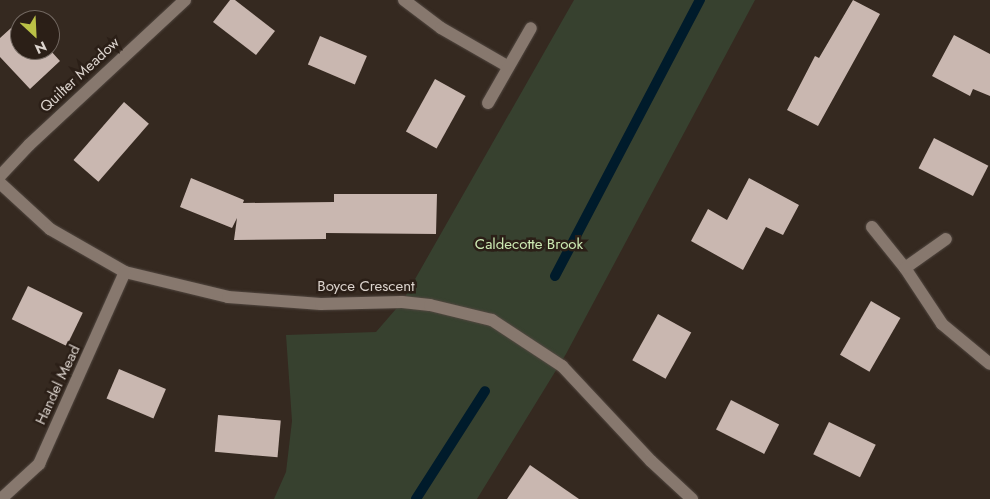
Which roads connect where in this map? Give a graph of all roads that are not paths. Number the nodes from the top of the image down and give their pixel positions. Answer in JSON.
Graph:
{"nodes":[{"id":1,"x":184,"y":0,"type":"edge"},
{"id":2,"x":404,"y":0,"type":"edge"},
{"id":3,"x":531,"y":28,"type":"dead end"},
{"id":4,"x":507,"y":66,"type":"junction"},
{"id":5,"x":488,"y":103,"type":"dead end"},
{"id":6,"x":0,"y":176,"type":"edge"},
{"id":7,"x":0,"y":184,"type":"edge"},
{"id":8,"x":872,"y":227,"type":"dead end"},
{"id":9,"x":946,"y":239,"type":"dead end"},
{"id":10,"x":906,"y":268,"type":"junction"},
{"id":11,"x":125,"y":272,"type":"junction"},
{"id":12,"x":990,"y":364,"type":"edge"},
{"id":13,"x":2,"y":499,"type":"edge"},
{"id":14,"x":692,"y":499,"type":"edge"}],
"edges":[{"from":1,"to":6,"type":"street","name":"Quilter Meadow"},
{"from":2,"to":4,"type":"street"},
{"from":3,"to":4,"type":"street"},
{"from":4,"to":5,"type":"street"},
{"from":7,"to":11,"type":"street","name":"Boyce Crescent"},
{"from":8,"to":10,"type":"street"},
{"from":9,"to":10,"type":"street"},
{"from":10,"to":12,"type":"street"},
{"from":11,"to":13,"type":"street","name":"Handel Mead"},
{"from":11,"to":14,"type":"street","name":"Boyce Crescent"}]}
